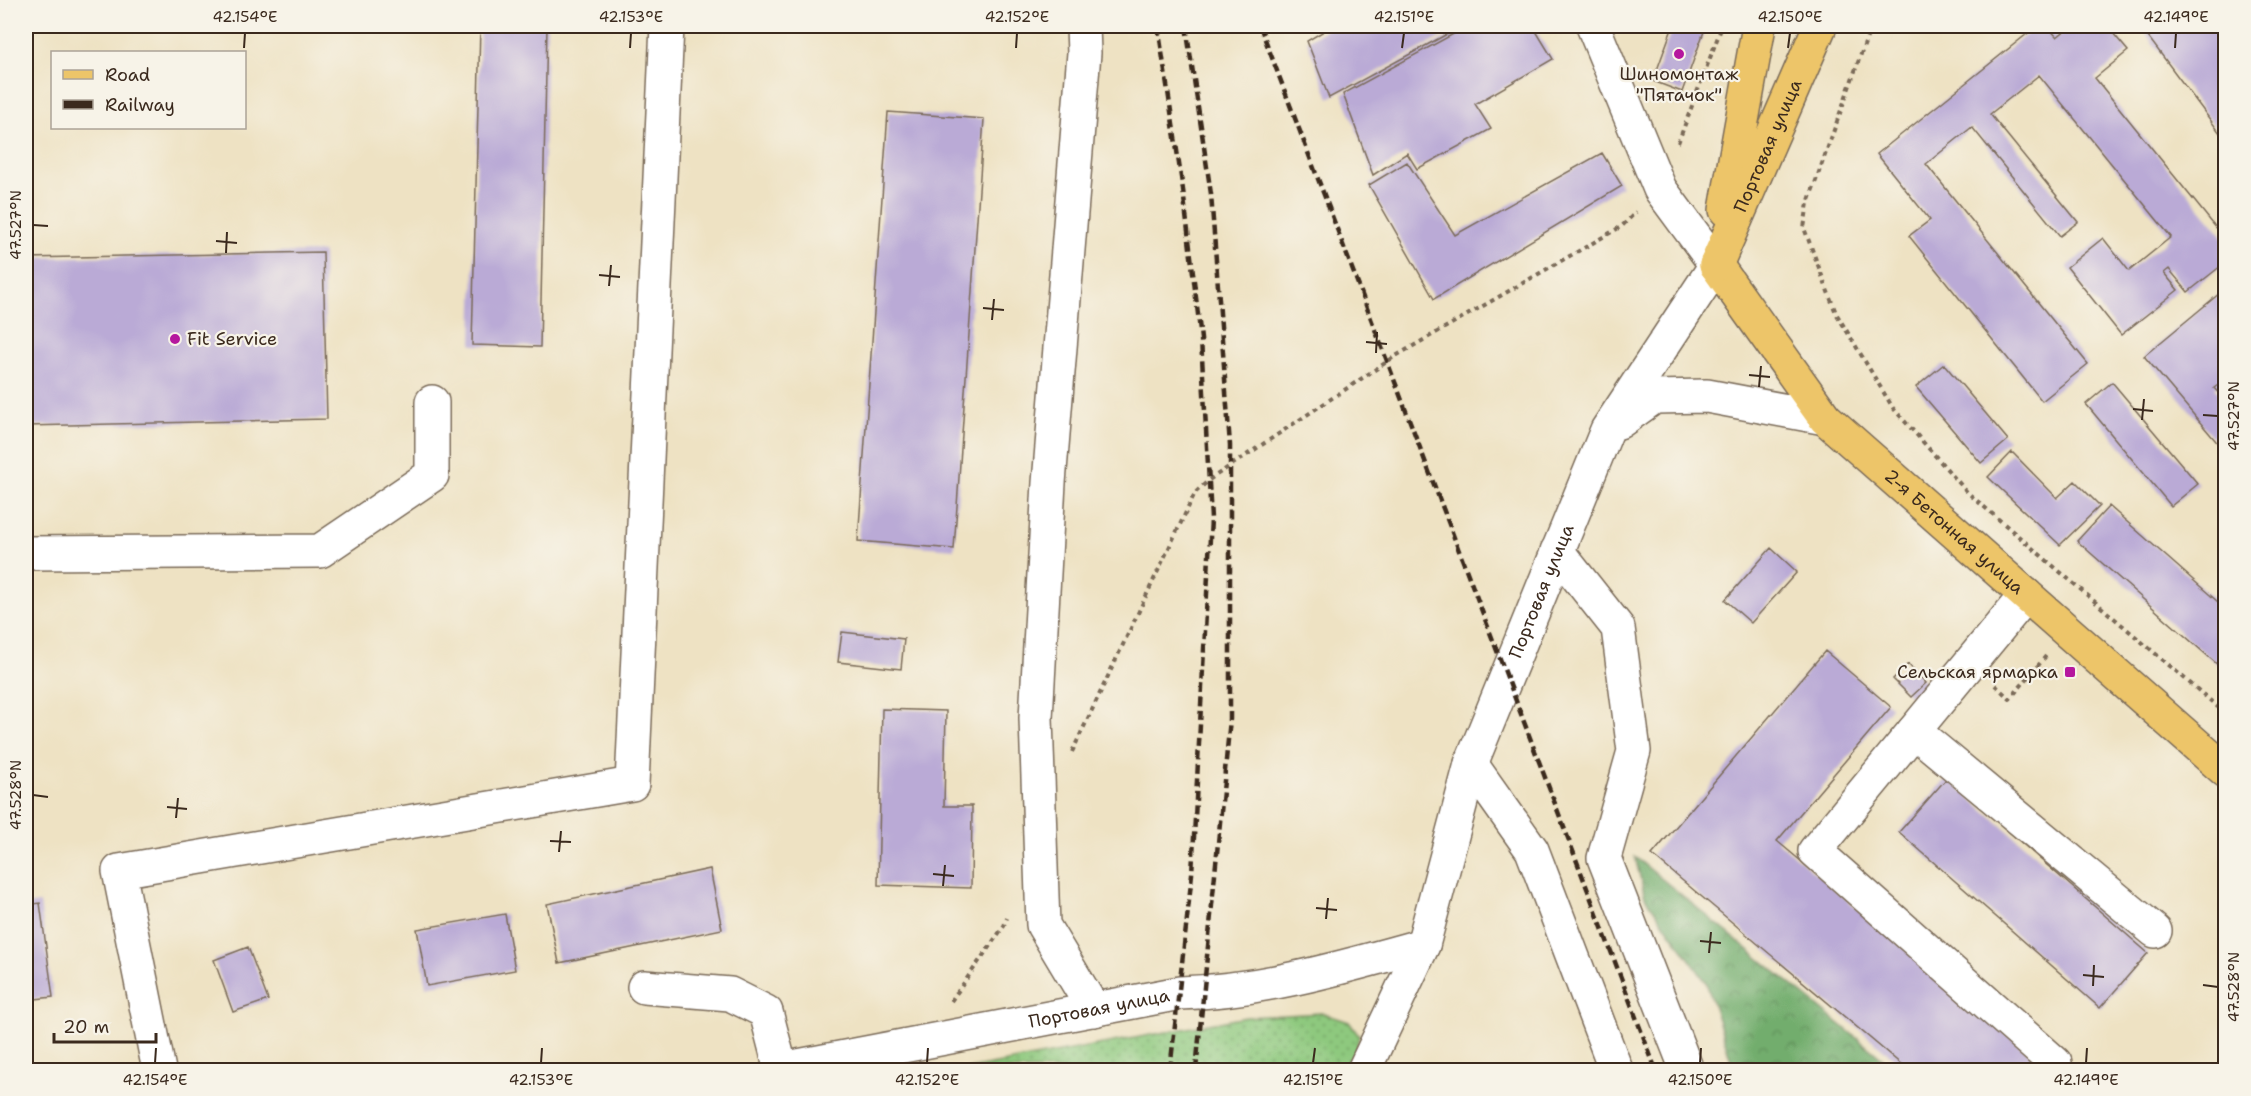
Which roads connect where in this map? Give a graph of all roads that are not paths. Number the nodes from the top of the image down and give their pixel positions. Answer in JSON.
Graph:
{"nodes":[{"id":1,"x":667,"y":26,"type":"edge"},
{"id":2,"x":1083,"y":26,"type":"edge"},
{"id":3,"x":1593,"y":26,"type":"edge"},
{"id":4,"x":1759,"y":26,"type":"edge"},
{"id":5,"x":1820,"y":26,"type":"edge"},
{"id":6,"x":1716,"y":265,"type":"junction"},
{"id":7,"x":432,"y":402,"type":"dead end"},
{"id":8,"x":1825,"y":418,"type":"junction"},
{"id":9,"x":1607,"y":430,"type":"junction"},
{"id":10,"x":1557,"y":551,"type":"junction"},
{"id":11,"x":26,"y":553,"type":"edge"},
{"id":12,"x":2026,"y":595,"type":"junction"},
{"id":13,"x":1914,"y":731,"type":"junction"},
{"id":14,"x":1471,"y":764,"type":"junction"},
{"id":15,"x":2226,"y":771,"type":"edge"},
{"id":16,"x":2155,"y":931,"type":"dead end"},
{"id":17,"x":1423,"y":945,"type":"junction"},
{"id":18,"x":644,"y":987,"type":"dead end"},
{"id":19,"x":1094,"y":1010,"type":"junction"},
{"id":20,"x":2055,"y":1063,"type":"dead end"},
{"id":21,"x":779,"y":1070,"type":"edge"},
{"id":22,"x":159,"y":1071,"type":"edge"},
{"id":23,"x":1364,"y":1071,"type":"edge"},
{"id":24,"x":1616,"y":1071,"type":"edge"},
{"id":25,"x":1687,"y":1071,"type":"edge"}],
"edges":[{"from":1,"to":22,"type":"street"},
{"from":2,"to":19,"type":"street"},
{"from":3,"to":6,"type":"street"},
{"from":4,"to":6,"type":"main road","name":"Портовая улица"},
{"from":5,"to":6,"type":"main road","name":"Портовая улица"},
{"from":6,"to":8,"type":"main road","name":"2-я Бетонная улица"},
{"from":6,"to":9,"type":"street","name":"Портовая улица"},
{"from":7,"to":11,"type":"street"},
{"from":8,"to":9,"type":"street"},
{"from":8,"to":12,"type":"main road","name":"2-я Бетонная улица"},
{"from":9,"to":10,"type":"street","name":"Портовая улица"},
{"from":10,"to":14,"type":"street","name":"Портовая улица"},
{"from":10,"to":25,"type":"street"},
{"from":12,"to":13,"type":"street"},
{"from":12,"to":15,"type":"main road","name":"2-я Бетонная улица"},
{"from":13,"to":16,"type":"street"},
{"from":13,"to":20,"type":"street"},
{"from":14,"to":17,"type":"street","name":"Портовая улица"},
{"from":14,"to":24,"type":"street"},
{"from":17,"to":19,"type":"street","name":"Портовая улица"},
{"from":17,"to":23,"type":"street","name":"Портовая улица"},
{"from":18,"to":21,"type":"street"},
{"from":19,"to":21,"type":"street","name":"Портовая улица"}]}
